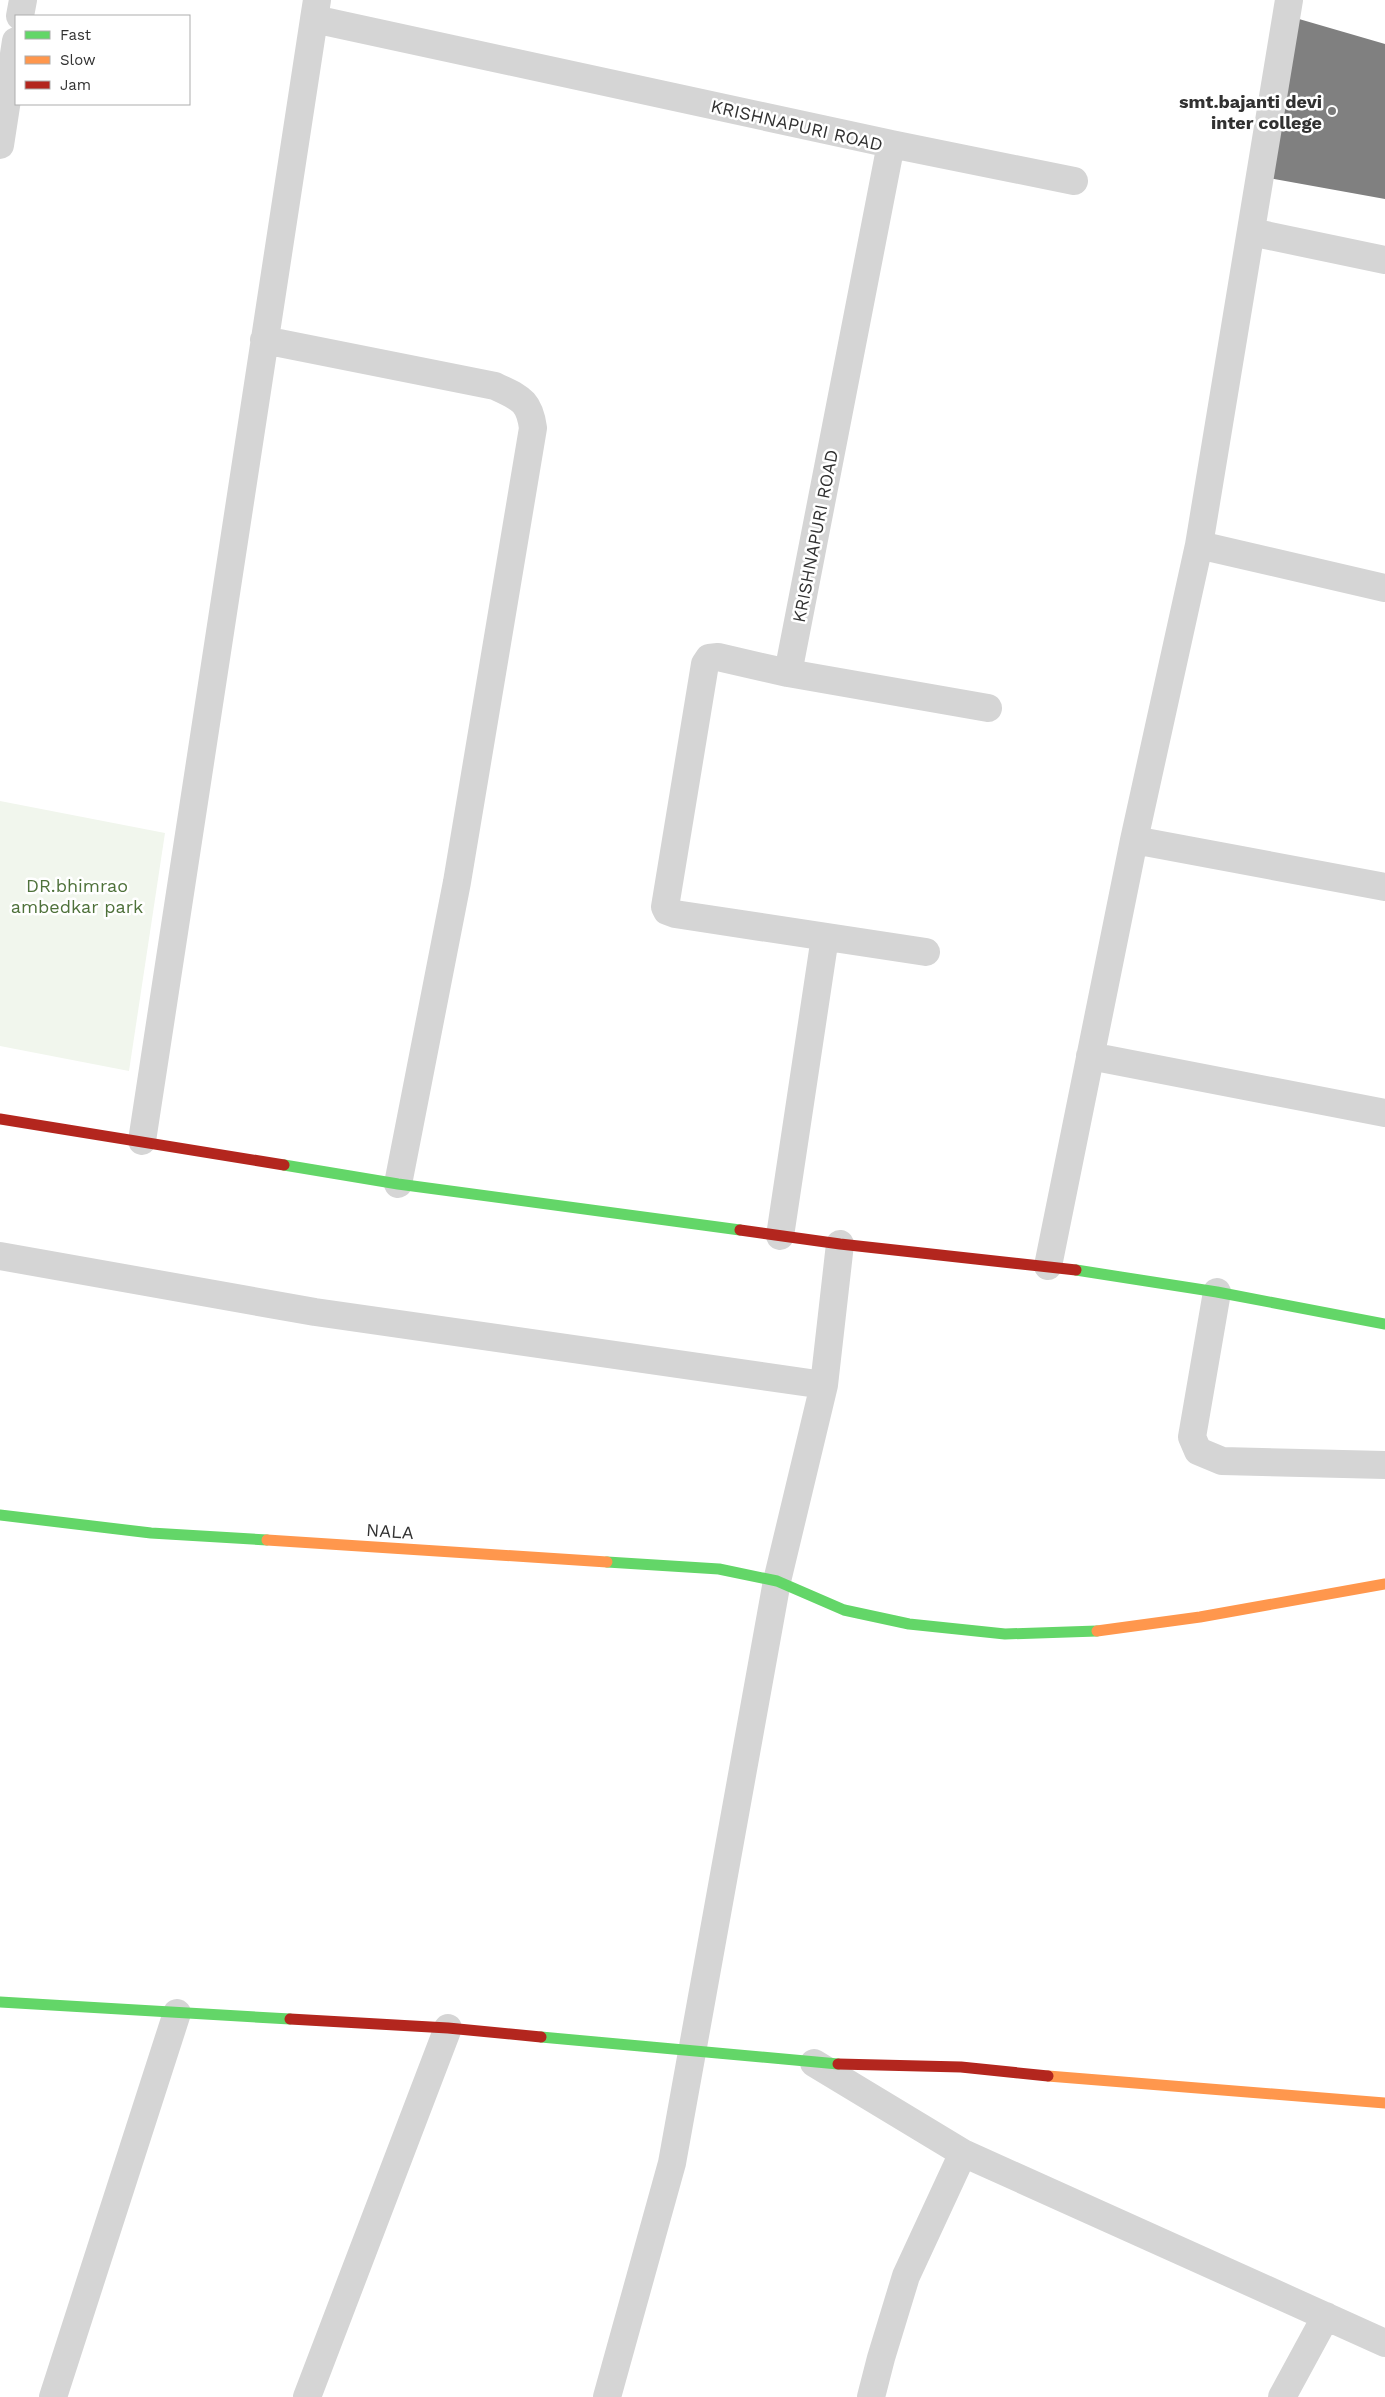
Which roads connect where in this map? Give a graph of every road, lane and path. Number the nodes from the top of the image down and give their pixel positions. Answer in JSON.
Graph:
{"nodes":[{"id":1,"x":23,"y":0,"type":"edge"},
{"id":2,"x":1288,"y":0,"type":"edge"},
{"id":3,"x":316,"y":9,"type":"edge"},
{"id":4,"x":20,"y":15,"type":"edge"},
{"id":5,"x":15,"y":48,"type":"edge"},
{"id":6,"x":892,"y":144,"type":"junction"},
{"id":7,"x":0,"y":145,"type":"edge"},
{"id":8,"x":1074,"y":181,"type":"dead end"},
{"id":9,"x":1251,"y":232,"type":"junction"},
{"id":10,"x":1385,"y":260,"type":"edge"},
{"id":11,"x":264,"y":340,"type":"junction"},
{"id":12,"x":1199,"y":545,"type":"junction"},
{"id":13,"x":1385,"y":588,"type":"edge"},
{"id":14,"x":788,"y":673,"type":"junction"},
{"id":15,"x":988,"y":708,"type":"dead end"},
{"id":16,"x":1134,"y":840,"type":"junction"},
{"id":17,"x":1385,"y":887,"type":"edge"},
{"id":18,"x":825,"y":937,"type":"junction"},
{"id":19,"x":926,"y":952,"type":"dead end"},
{"id":20,"x":1090,"y":1056,"type":"junction"},
{"id":21,"x":1385,"y":1114,"type":"edge"},
{"id":22,"x":0,"y":1119,"type":"edge"},
{"id":23,"x":142,"y":1141,"type":"junction"},
{"id":24,"x":398,"y":1184,"type":"junction"},
{"id":25,"x":780,"y":1236,"type":"junction"},
{"id":26,"x":840,"y":1244,"type":"junction"},
{"id":27,"x":0,"y":1256,"type":"edge"},
{"id":28,"x":1048,"y":1266,"type":"junction"},
{"id":29,"x":1217,"y":1292,"type":"junction"},
{"id":30,"x":1385,"y":1324,"type":"edge"},
{"id":31,"x":824,"y":1385,"type":"junction"},
{"id":32,"x":1385,"y":1465,"type":"edge"},
{"id":33,"x":0,"y":1514,"type":"edge"},
{"id":34,"x":776,"y":1581,"type":"junction"},
{"id":35,"x":1385,"y":1584,"type":"edge"},
{"id":36,"x":0,"y":2002,"type":"edge"},
{"id":37,"x":177,"y":2013,"type":"junction"},
{"id":38,"x":448,"y":2028,"type":"junction"},
{"id":39,"x":693,"y":2052,"type":"junction"},
{"id":40,"x":814,"y":2063,"type":"junction"},
{"id":41,"x":1385,"y":2103,"type":"edge"},
{"id":42,"x":962,"y":2153,"type":"junction"},
{"id":43,"x":1326,"y":2316,"type":"junction"},
{"id":44,"x":1385,"y":2343,"type":"edge"},
{"id":45,"x":53,"y":2397,"type":"edge"},
{"id":46,"x":307,"y":2397,"type":"edge"},
{"id":47,"x":607,"y":2397,"type":"edge"},
{"id":48,"x":871,"y":2397,"type":"edge"},
{"id":49,"x":1282,"y":2397,"type":"edge"}],
"edges":[{"from":1,"to":4,"type":"street"},
{"from":2,"to":9,"type":"street"},
{"from":3,"to":6,"type":"street","name":"KRISHNAPURI ROAD"},
{"from":3,"to":11,"type":"street"},
{"from":5,"to":7,"type":"street"},
{"from":6,"to":8,"type":"street"},
{"from":6,"to":14,"type":"street","name":"KRISHNAPURI ROAD"},
{"from":9,"to":10,"type":"street"},
{"from":9,"to":12,"type":"street"},
{"from":11,"to":23,"type":"street"},
{"from":11,"to":24,"type":"street"},
{"from":12,"to":13,"type":"street"},
{"from":12,"to":16,"type":"street"},
{"from":14,"to":15,"type":"street"},
{"from":14,"to":18,"type":"street"},
{"from":16,"to":17,"type":"street"},
{"from":16,"to":20,"type":"street"},
{"from":18,"to":19,"type":"street"},
{"from":18,"to":25,"type":"street"},
{"from":20,"to":21,"type":"street"},
{"from":20,"to":28,"type":"street"},
{"from":22,"to":23,"type":"street"},
{"from":23,"to":24,"type":"street"},
{"from":24,"to":25,"type":"street"},
{"from":25,"to":26,"type":"street"},
{"from":26,"to":28,"type":"street"},
{"from":26,"to":31,"type":"street"},
{"from":27,"to":31,"type":"street"},
{"from":28,"to":29,"type":"street"},
{"from":29,"to":30,"type":"street"},
{"from":29,"to":32,"type":"street"},
{"from":31,"to":34,"type":"street"},
{"from":33,"to":34,"type":"street","name":"NALA"},
{"from":34,"to":35,"type":"street","name":"NALA"},
{"from":34,"to":39,"type":"street"},
{"from":36,"to":37,"type":"street"},
{"from":37,"to":38,"type":"street"},
{"from":37,"to":45,"type":"street"},
{"from":38,"to":39,"type":"street"},
{"from":38,"to":46,"type":"street"},
{"from":39,"to":40,"type":"street"},
{"from":39,"to":47,"type":"street"},
{"from":40,"to":41,"type":"street"},
{"from":40,"to":42,"type":"street"},
{"from":42,"to":43,"type":"street"},
{"from":42,"to":48,"type":"street"},
{"from":43,"to":44,"type":"street"},
{"from":43,"to":49,"type":"street"}]}
